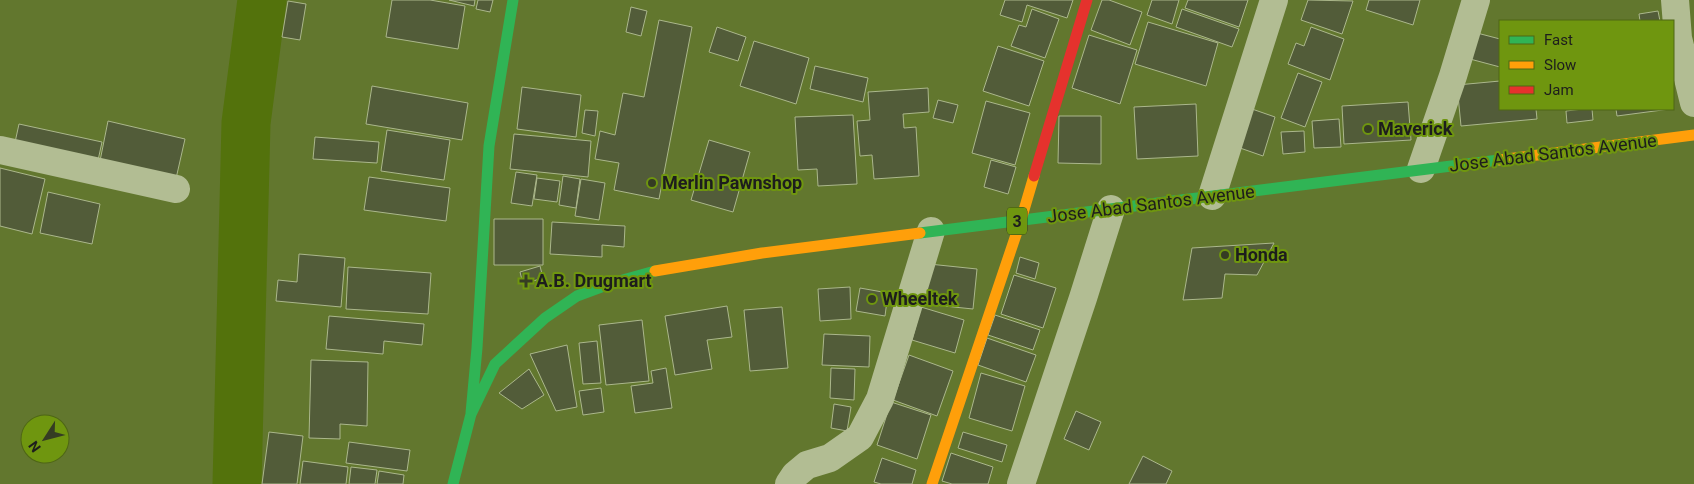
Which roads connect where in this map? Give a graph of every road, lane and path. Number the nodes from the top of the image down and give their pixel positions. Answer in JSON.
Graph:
{"nodes":[{"id":1,"x":513,"y":0,"type":"edge"},
{"id":2,"x":1087,"y":0,"type":"edge"},
{"id":3,"x":1274,"y":0,"type":"edge"},
{"id":4,"x":1476,"y":0,"type":"edge"},
{"id":5,"x":1675,"y":0,"type":"edge"},
{"id":6,"x":1694,"y":103,"type":"edge"},
{"id":7,"x":1694,"y":135,"type":"edge"},
{"id":8,"x":0,"y":150,"type":"edge"},
{"id":9,"x":1421,"y":169,"type":"junction"},
{"id":10,"x":176,"y":189,"type":"dead end"},
{"id":11,"x":1212,"y":196,"type":"junction"},
{"id":12,"x":1111,"y":209,"type":"junction"},
{"id":13,"x":1021,"y":220,"type":"junction"},
{"id":14,"x":931,"y":231,"type":"junction"},
{"id":15,"x":471,"y":414,"type":"junction"},
{"id":16,"x":453,"y":484,"type":"edge"},
{"id":17,"x":789,"y":484,"type":"edge"},
{"id":18,"x":932,"y":484,"type":"edge"},
{"id":19,"x":1021,"y":484,"type":"edge"}],
"edges":[{"from":1,"to":15,"type":"main road"},
{"from":2,"to":13,"type":"main road"},
{"from":3,"to":11,"type":"street"},
{"from":4,"to":9,"type":"street"},
{"from":5,"to":6,"type":"street"},
{"from":7,"to":9,"type":"main road","name":"Jose Abad Santos Avenue","number":"3"},
{"from":8,"to":10,"type":"street"},
{"from":9,"to":11,"type":"main road","name":"Jose Abad Santos Avenue","number":"3"},
{"from":11,"to":12,"type":"main road","name":"Jose Abad Santos Avenue","number":"3"},
{"from":12,"to":13,"type":"main road","name":"Jose Abad Santos Avenue","number":"3"},
{"from":12,"to":19,"type":"street"},
{"from":13,"to":14,"type":"main road","name":"Jose Abad Santos Avenue","number":"3"},
{"from":13,"to":18,"type":"main road"},
{"from":14,"to":15,"type":"main road","name":"Jose Abad Santos Avenue","number":"3"},
{"from":14,"to":17,"type":"street"},
{"from":15,"to":16,"type":"main road","name":"Jose Abad Santos Avenue","number":"3"}]}
